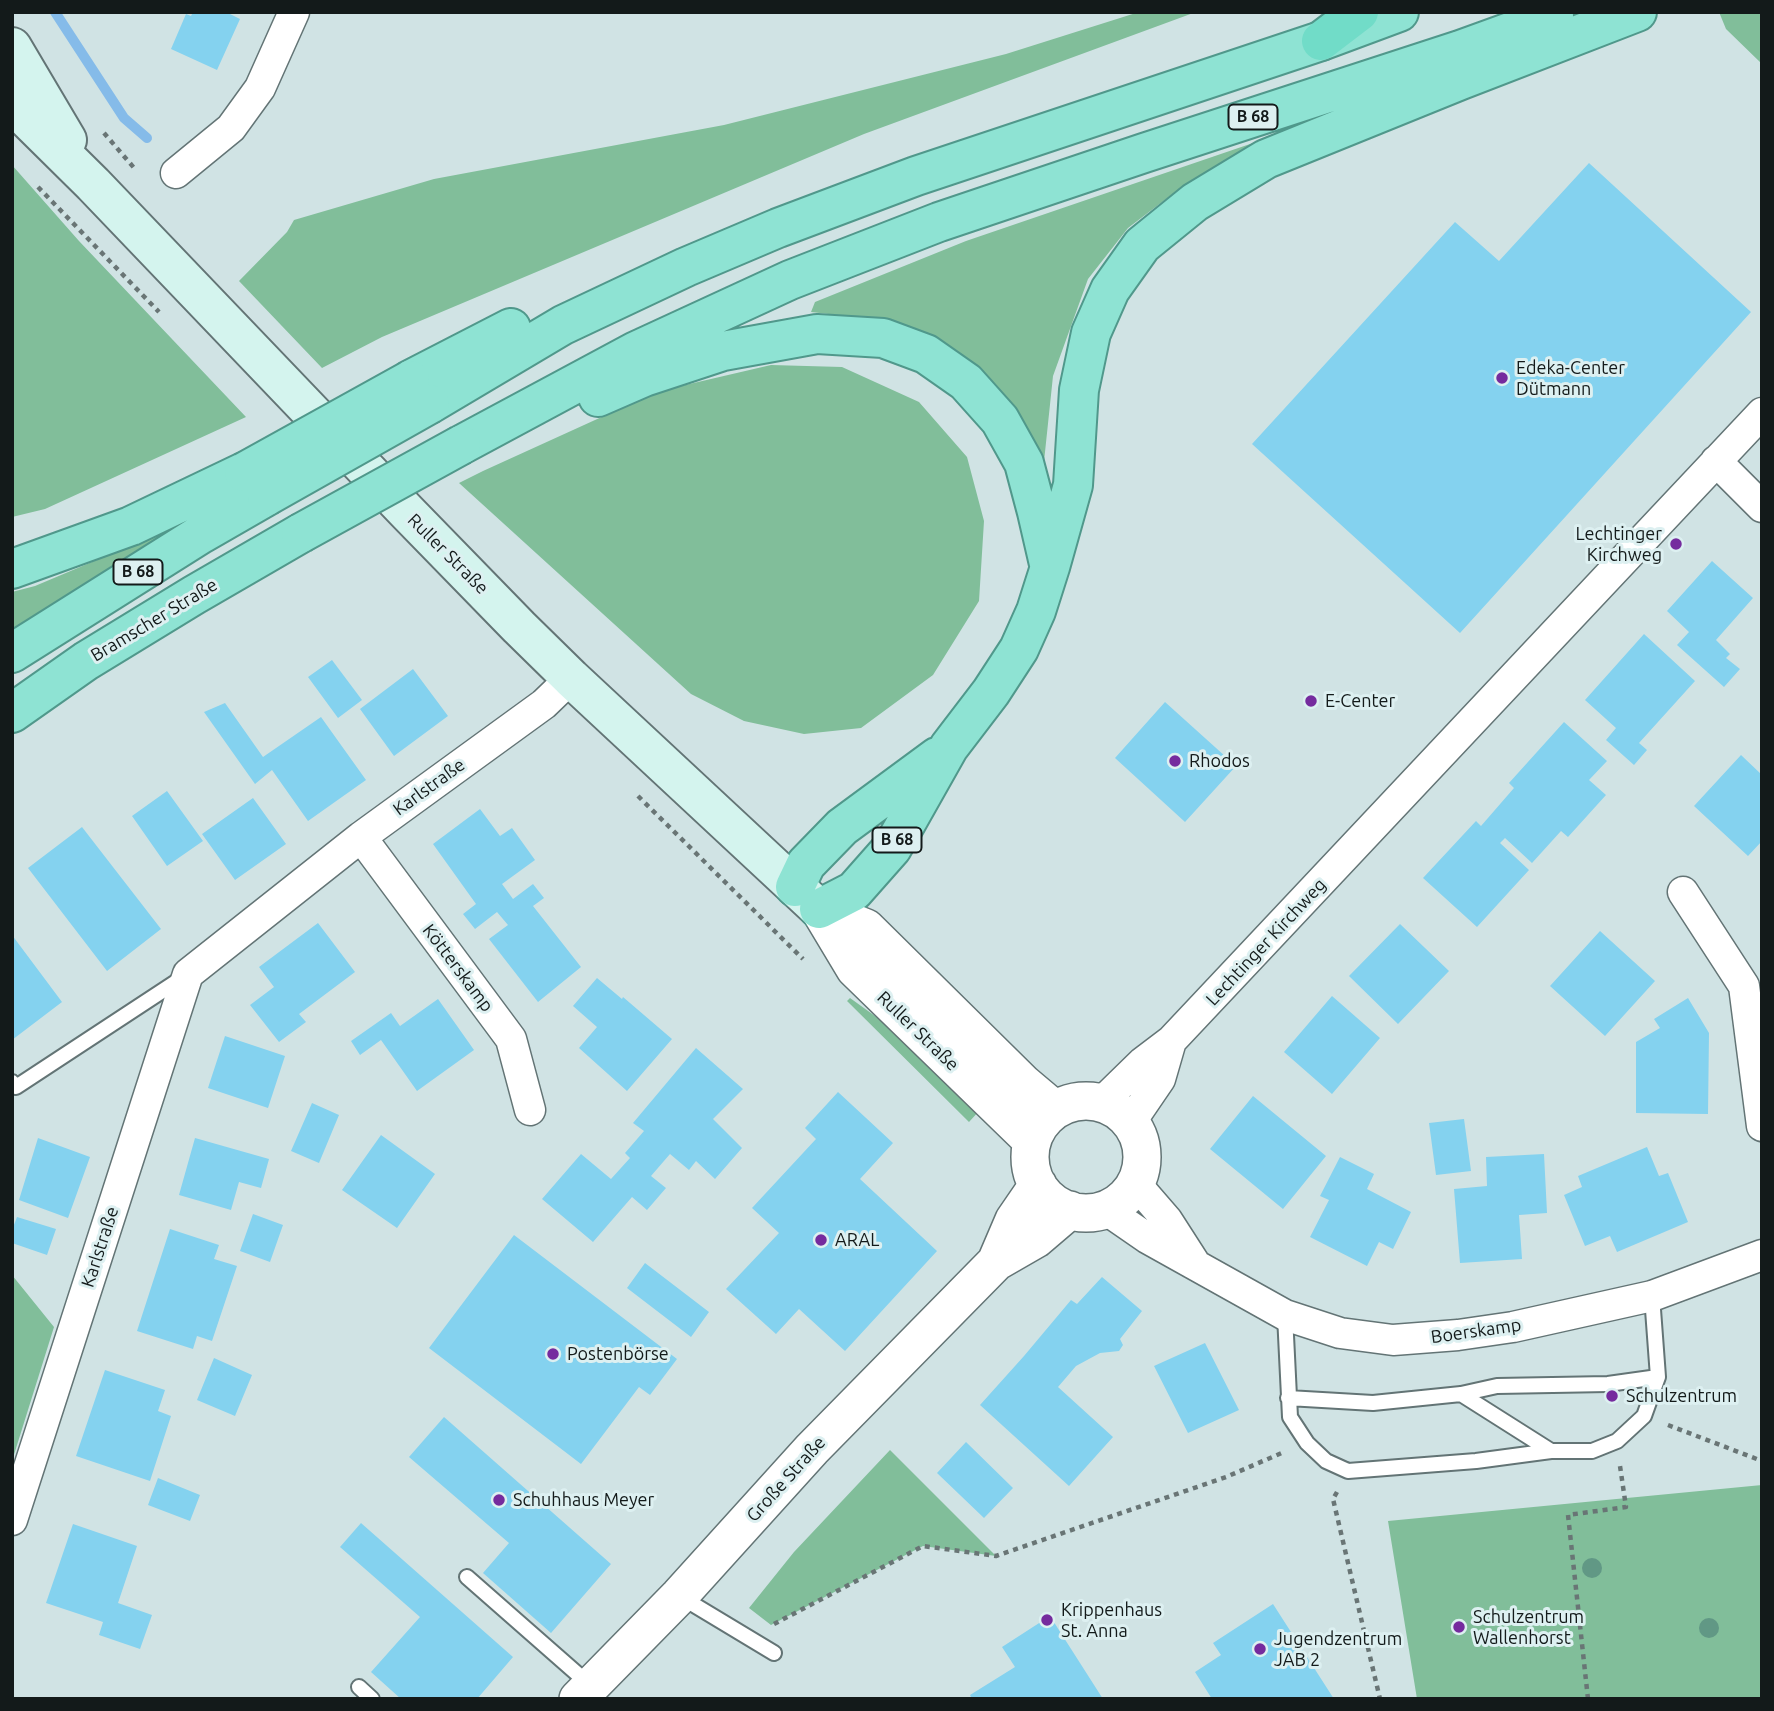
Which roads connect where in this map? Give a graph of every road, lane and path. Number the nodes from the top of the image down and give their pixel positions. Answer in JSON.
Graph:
{"nodes":[{"id":1,"x":295,"y":12,"type":"edge"},
{"id":2,"x":1359,"y":12,"type":"edge"},
{"id":3,"x":1399,"y":12,"type":"edge"},
{"id":4,"x":1566,"y":12,"type":"edge"},
{"id":5,"x":1637,"y":12,"type":"edge"},
{"id":6,"x":1321,"y":41,"type":"junction"},
{"id":7,"x":12,"y":47,"type":"edge"},
{"id":8,"x":12,"y":104,"type":"edge"},
{"id":9,"x":102,"y":131,"type":"dead end"},
{"id":10,"x":136,"y":170,"type":"dead end"},
{"id":11,"x":176,"y":173,"type":"dead end"},
{"id":12,"x":93,"y":184,"type":"junction"},
{"id":13,"x":534,"y":406,"type":"junction"},
{"id":14,"x":1762,"y":413,"type":"edge"},
{"id":15,"x":1716,"y":461,"type":"junction"},
{"id":16,"x":256,"y":484,"type":"junction"},
{"id":17,"x":1762,"y":506,"type":"edge"},
{"id":18,"x":1050,"y":567,"type":"junction"},
{"id":19,"x":12,"y":569,"type":"edge"},
{"id":20,"x":12,"y":653,"type":"edge"},
{"id":21,"x":571,"y":678,"type":"junction"},
{"id":22,"x":12,"y":713,"type":"edge"},
{"id":23,"x":950,"y":747,"type":"junction"},
{"id":24,"x":361,"y":837,"type":"junction"},
{"id":25,"x":1684,"y":892,"type":"dead end"},
{"id":26,"x":807,"y":898,"type":"junction"},
{"id":27,"x":188,"y":974,"type":"junction"},
{"id":28,"x":12,"y":1082,"type":"edge"},
{"id":29,"x":530,"y":1110,"type":"dead end"},
{"id":30,"x":1055,"y":1110,"type":"junction"},
{"id":31,"x":1116,"y":1113,"type":"junction"},
{"id":32,"x":1762,"y":1126,"type":"edge"},
{"id":33,"x":1032,"y":1141,"type":"junction"},
{"id":34,"x":1135,"y":1184,"type":"junction"},
{"id":35,"x":1038,"y":1185,"type":"junction"},
{"id":36,"x":1105,"y":1209,"type":"junction"},
{"id":37,"x":1070,"y":1210,"type":"junction"},
{"id":38,"x":1762,"y":1255,"type":"edge"},
{"id":39,"x":996,"y":1262,"type":"junction"},
{"id":40,"x":1196,"y":1265,"type":"junction"},
{"id":41,"x":1652,"y":1296,"type":"junction"},
{"id":42,"x":1285,"y":1315,"type":"junction"},
{"id":43,"x":1658,"y":1377,"type":"junction"},
{"id":44,"x":1461,"y":1394,"type":"junction"},
{"id":45,"x":1288,"y":1398,"type":"junction"},
{"id":46,"x":1644,"y":1416,"type":"junction"},
{"id":47,"x":1617,"y":1441,"type":"junction"},
{"id":48,"x":1307,"y":1443,"type":"junction"},
{"id":49,"x":1551,"y":1451,"type":"junction"},
{"id":50,"x":1762,"y":1461,"type":"edge"},
{"id":51,"x":1349,"y":1471,"type":"junction"},
{"id":52,"x":12,"y":1521,"type":"edge"},
{"id":53,"x":467,"y":1577,"type":"dead end"},
{"id":54,"x":679,"y":1597,"type":"junction"},
{"id":55,"x":771,"y":1625,"type":"dead end"},
{"id":56,"x":774,"y":1653,"type":"dead end"},
{"id":57,"x":359,"y":1687,"type":"dead end"},
{"id":58,"x":584,"y":1692,"type":"edge"},
{"id":59,"x":372,"y":1699,"type":"edge"},
{"id":60,"x":1380,"y":1699,"type":"edge"},
{"id":61,"x":1588,"y":1699,"type":"edge"}],
"edges":[{"from":1,"to":11,"type":"street"},
{"from":2,"to":6,"type":"highway"},
{"from":3,"to":6,"type":"highway"},
{"from":4,"to":13,"type":"highway","number":"B 68"},
{"from":5,"to":18,"type":"highway"},
{"from":6,"to":16,"type":"highway","bridge":true},
{"from":7,"to":12,"type":"main road","name":"Ruller Straße"},
{"from":8,"to":12,"type":"main road","name":"Ruller Straße"},
{"from":9,"to":10,"type":"path"},
{"from":12,"to":21,"type":"main road","name":"Ruller Straße"},
{"from":13,"to":18,"type":"highway"},
{"from":13,"to":22,"type":"highway","name":"Bramscher Straße","number":"B 68","bridge":true},
{"from":14,"to":15,"type":"street","name":"Lechtinger Kirchweg"},
{"from":15,"to":17,"type":"street"},
{"from":15,"to":31,"type":"street","name":"Lechtinger Kirchweg"},
{"from":16,"to":19,"type":"highway"},
{"from":16,"to":20,"type":"highway","number":"B 68"},
{"from":18,"to":23,"type":"highway","number":"B 68"},
{"from":21,"to":24,"type":"street","name":"Karlstraße"},
{"from":21,"to":26,"type":"main road","name":"Ruller Straße"},
{"from":23,"to":26,"type":"highway","number":"B 68"},
{"from":23,"to":26,"type":"highway","number":"B 68"},
{"from":24,"to":27,"type":"street","name":"Karlstraße"},
{"from":24,"to":29,"type":"street","name":"Kötterskamp"},
{"from":25,"to":32,"type":"street"},
{"from":26,"to":30,"type":"street","name":"Ruller Straße"},
{"from":26,"to":33,"type":"street","name":"Ruller Straße"},
{"from":27,"to":28,"type":"lane","name":"Karlstraße"},
{"from":27,"to":52,"type":"street","name":"Karlstraße"},
{"from":30,"to":31,"type":"street"},
{"from":30,"to":33,"type":"street"},
{"from":31,"to":34,"type":"street"},
{"from":33,"to":35,"type":"street"},
{"from":34,"to":36,"type":"street"},
{"from":34,"to":40,"type":"street","name":"Boerskamp"},
{"from":35,"to":37,"type":"street"},
{"from":35,"to":39,"type":"street","name":"Große Straße"},
{"from":36,"to":37,"type":"street"},
{"from":36,"to":40,"type":"street","name":"Boerskamp"},
{"from":37,"to":39,"type":"street","name":"Große Straße"},
{"from":38,"to":41,"type":"street","name":"Boerskamp"},
{"from":39,"to":54,"type":"street","name":"Große Straße"},
{"from":40,"to":42,"type":"street","name":"Boerskamp"},
{"from":41,"to":42,"type":"street","name":"Boerskamp"},
{"from":41,"to":43,"type":"lane"},
{"from":42,"to":45,"type":"lane"},
{"from":43,"to":44,"type":"lane"},
{"from":43,"to":46,"type":"lane"},
{"from":44,"to":45,"type":"lane"},
{"from":44,"to":49,"type":"lane"},
{"from":45,"to":48,"type":"lane"},
{"from":46,"to":47,"type":"lane"},
{"from":46,"to":50,"type":"path"},
{"from":47,"to":49,"type":"lane"},
{"from":47,"to":61,"type":"path"},
{"from":48,"to":51,"type":"lane"},
{"from":48,"to":55,"type":"path"},
{"from":49,"to":51,"type":"lane"},
{"from":51,"to":60,"type":"path"},
{"from":53,"to":58,"type":"lane"},
{"from":54,"to":56,"type":"lane"},
{"from":54,"to":58,"type":"street","name":"Große Straße"},
{"from":57,"to":59,"type":"lane"}]}
